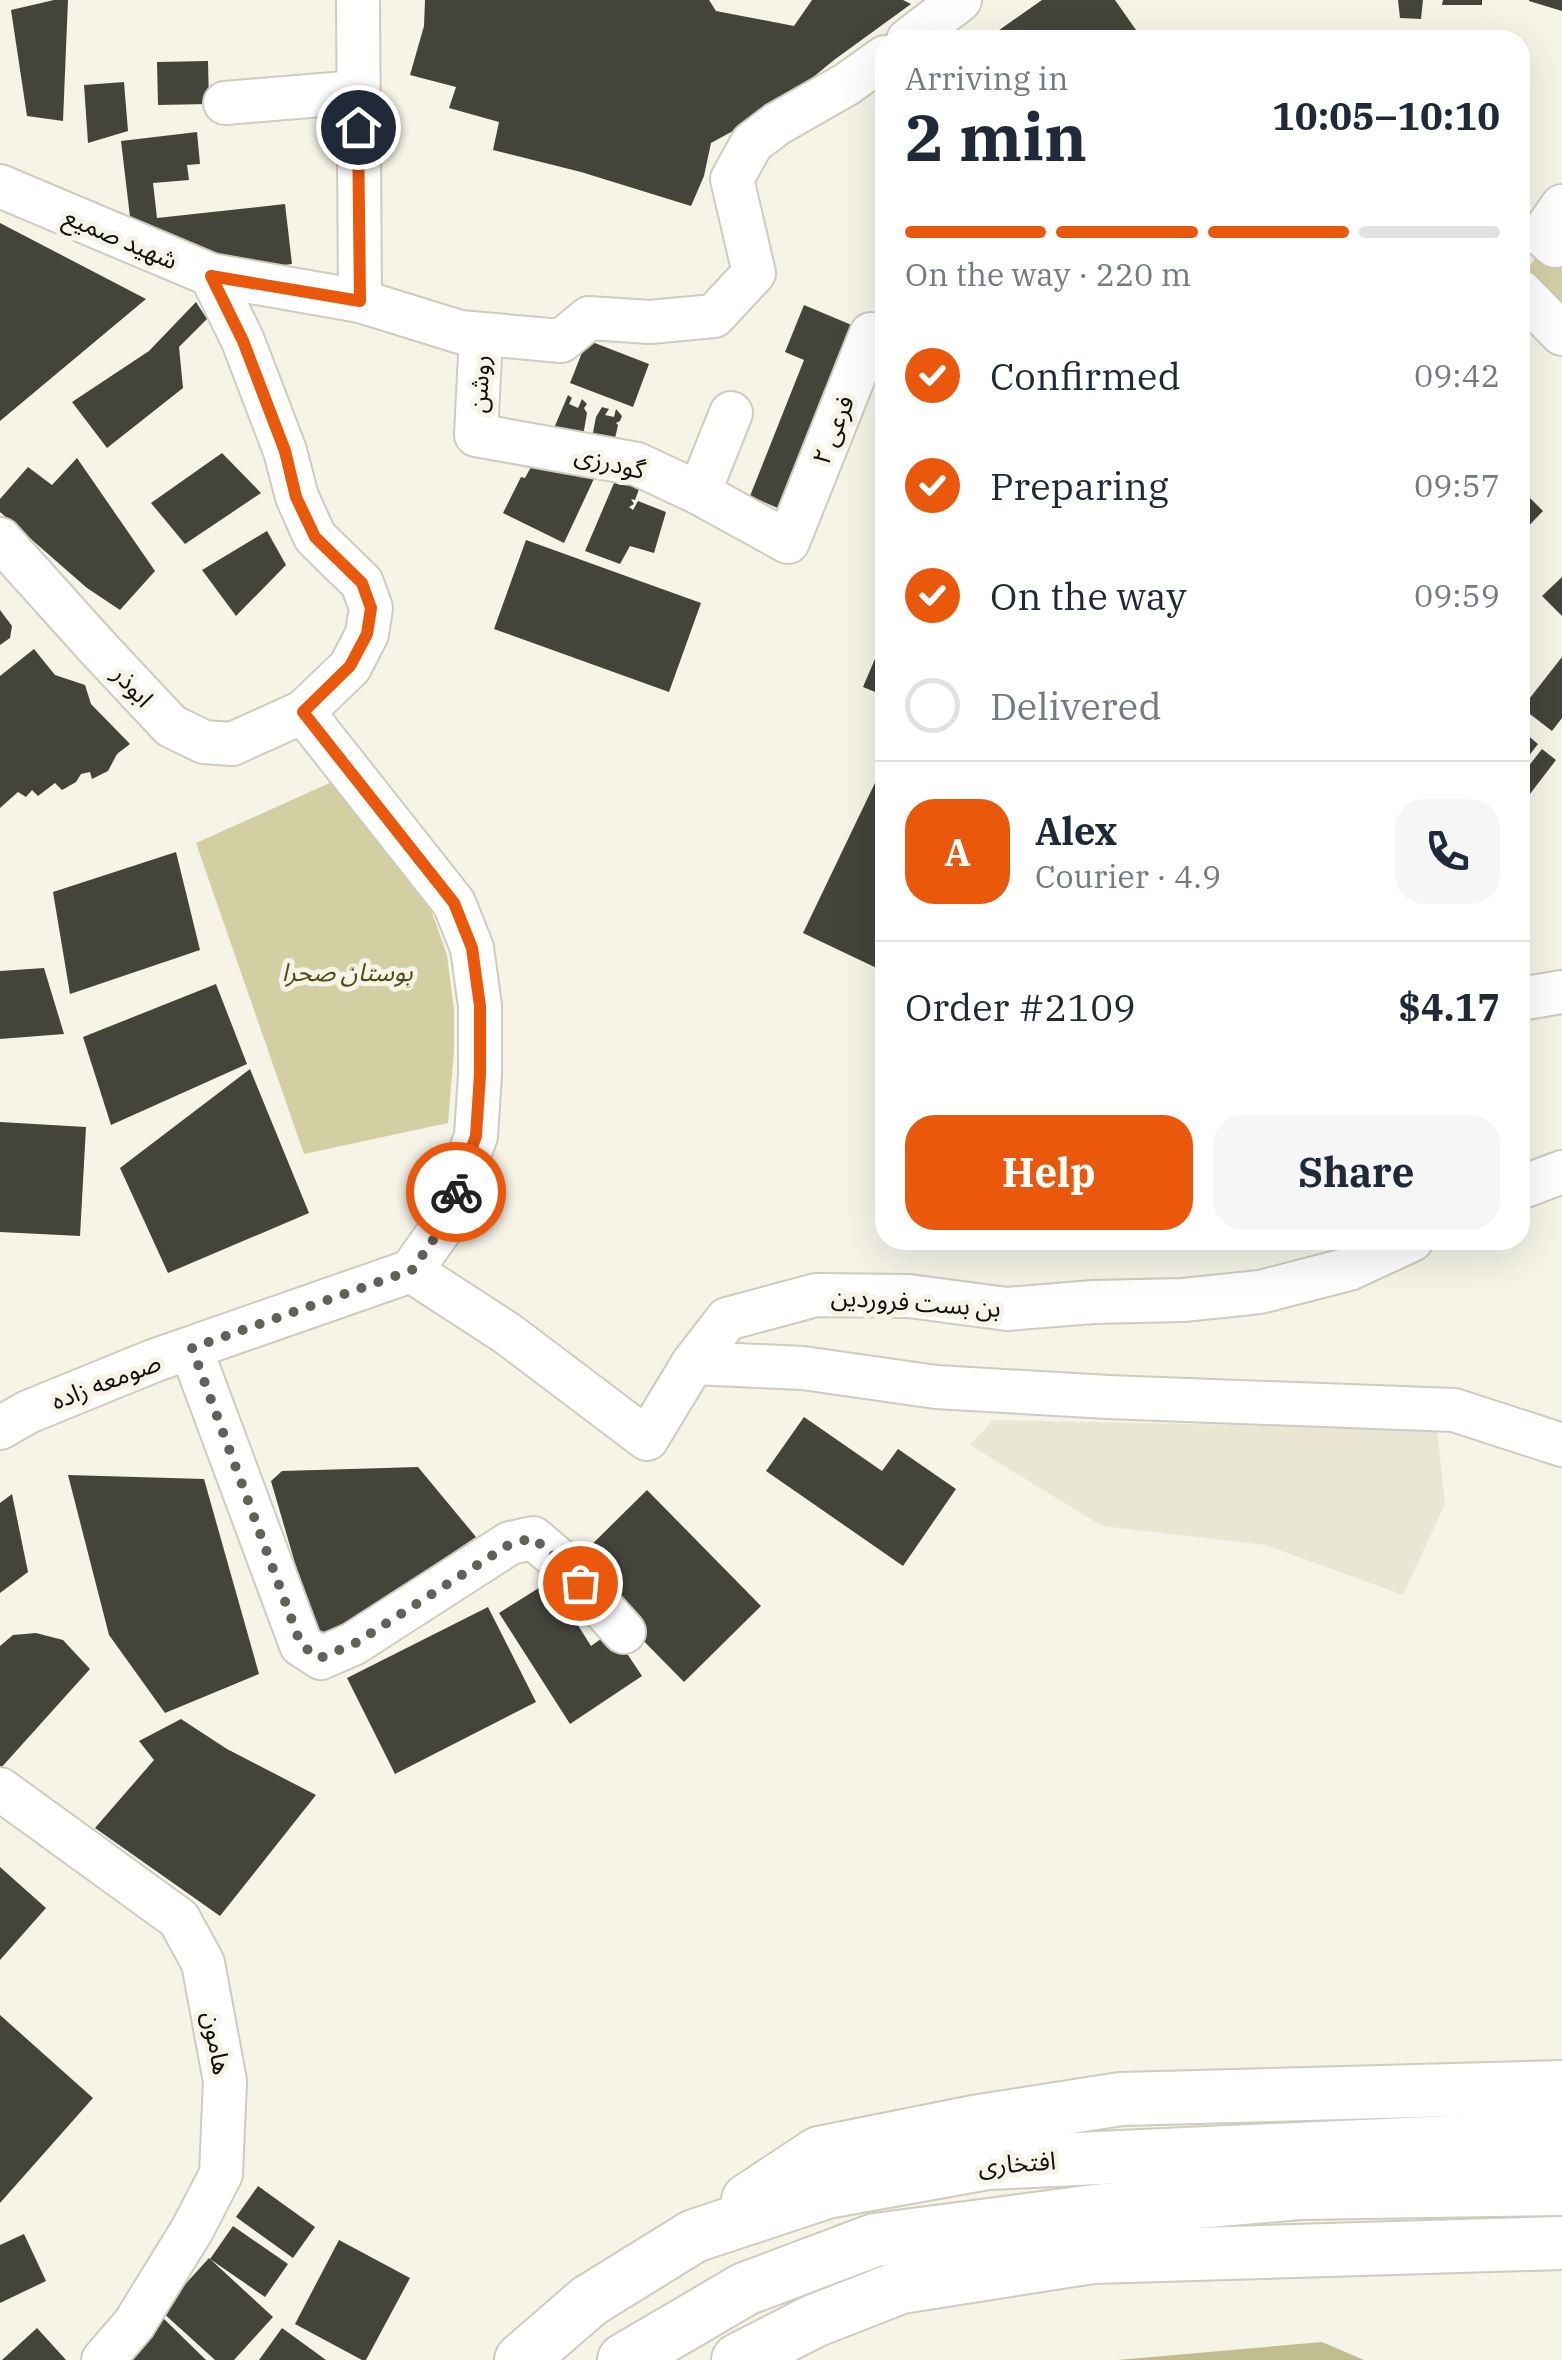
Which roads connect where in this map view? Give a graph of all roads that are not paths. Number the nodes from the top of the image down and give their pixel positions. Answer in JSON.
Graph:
{"nodes":[{"id":1,"x":358,"y":0,"type":"edge"},
{"id":2,"x":960,"y":0,"type":"edge"},
{"id":3,"x":921,"y":30,"type":"edge"},
{"id":4,"x":875,"y":64,"type":"edge"},
{"id":5,"x":358,"y":92,"type":"junction"},
{"id":6,"x":224,"y":103,"type":"dead end"},
{"id":7,"x":0,"y":186,"type":"edge"},
{"id":8,"x":211,"y":276,"type":"junction"},
{"id":9,"x":360,"y":301,"type":"junction"},
{"id":10,"x":1530,"y":301,"type":"edge"},
{"id":11,"x":481,"y":334,"type":"junction"},
{"id":12,"x":1562,"y":334,"type":"edge"},
{"id":13,"x":875,"y":337,"type":"edge"},
{"id":14,"x":731,"y":413,"type":"dead end"},
{"id":15,"x":476,"y":434,"type":"joint"},
{"id":16,"x":699,"y":494,"type":"junction"},
{"id":17,"x":0,"y":538,"type":"edge"},
{"id":18,"x":788,"y":542,"type":"joint"},
{"id":19,"x":303,"y":712,"type":"junction"},
{"id":20,"x":1562,"y":992,"type":"edge"},
{"id":21,"x":1530,"y":998,"type":"edge"},
{"id":22,"x":1562,"y":1172,"type":"edge"},
{"id":23,"x":1530,"y":1184,"type":"edge"},
{"id":24,"x":1382,"y":1250,"type":"edge"},
{"id":25,"x":412,"y":1270,"type":"junction"},
{"id":26,"x":192,"y":1348,"type":"junction"},
{"id":27,"x":694,"y":1363,"type":"junction"},
{"id":28,"x":0,"y":1428,"type":"edge"},
{"id":29,"x":1562,"y":1445,"type":"edge"},
{"id":30,"x":624,"y":1632,"type":"dead end"},
{"id":31,"x":0,"y":1789,"type":"edge"},
{"id":32,"x":1562,"y":2087,"type":"edge"},
{"id":33,"x":1562,"y":2137,"type":"edge"},
{"id":34,"x":1562,"y":2189,"type":"edge"},
{"id":35,"x":694,"y":2236,"type":"junction"},
{"id":36,"x":1562,"y":2242,"type":"edge"},
{"id":37,"x":103,"y":2360,"type":"edge"},
{"id":38,"x":521,"y":2360,"type":"edge"},
{"id":39,"x":624,"y":2360,"type":"edge"},
{"id":40,"x":738,"y":2360,"type":"edge"}],
"edges":[{"from":1,"to":5,"type":"street"},
{"from":2,"to":3,"type":"street"},
{"from":4,"to":11,"type":"street","name":"شهید صمیع"},
{"from":5,"to":6,"type":"street"},
{"from":5,"to":9,"type":"street"},
{"from":7,"to":8,"type":"street","name":"شهید صمیع"},
{"from":8,"to":9,"type":"street","name":"شهید صمیع"},
{"from":8,"to":19,"type":"street"},
{"from":9,"to":11,"type":"street","name":"شهید صمیع"},
{"from":10,"to":12,"type":"street"},
{"from":11,"to":15,"type":"street","name":"روشن"},
{"from":13,"to":18,"type":"street","name":"فرعی ۲"},
{"from":14,"to":16,"type":"street"},
{"from":15,"to":16,"type":"street","name":"گودرزی"},
{"from":16,"to":18,"type":"street","name":"گودرزی"},
{"from":17,"to":19,"type":"street","name":"ابوذر"},
{"from":19,"to":25,"type":"street"},
{"from":20,"to":21,"type":"street"},
{"from":22,"to":23,"type":"street"},
{"from":24,"to":27,"type":"street","name":"بن بست فروردین"},
{"from":25,"to":26,"type":"street","name":"صومعه زاده"},
{"from":25,"to":27,"type":"street","name":"بن بست فروردین"},
{"from":26,"to":28,"type":"street","name":"صومعه زاده"},
{"from":26,"to":30,"type":"street"},
{"from":27,"to":29,"type":"street"},
{"from":31,"to":37,"type":"street","name":"هامون"},
{"from":32,"to":35,"type":"main road"},
{"from":33,"to":35,"type":"main road","name":"افتخاری"},
{"from":34,"to":39,"type":"main road"},
{"from":35,"to":38,"type":"main road","name":"افتخاری"},
{"from":36,"to":40,"type":"main road"}]}
